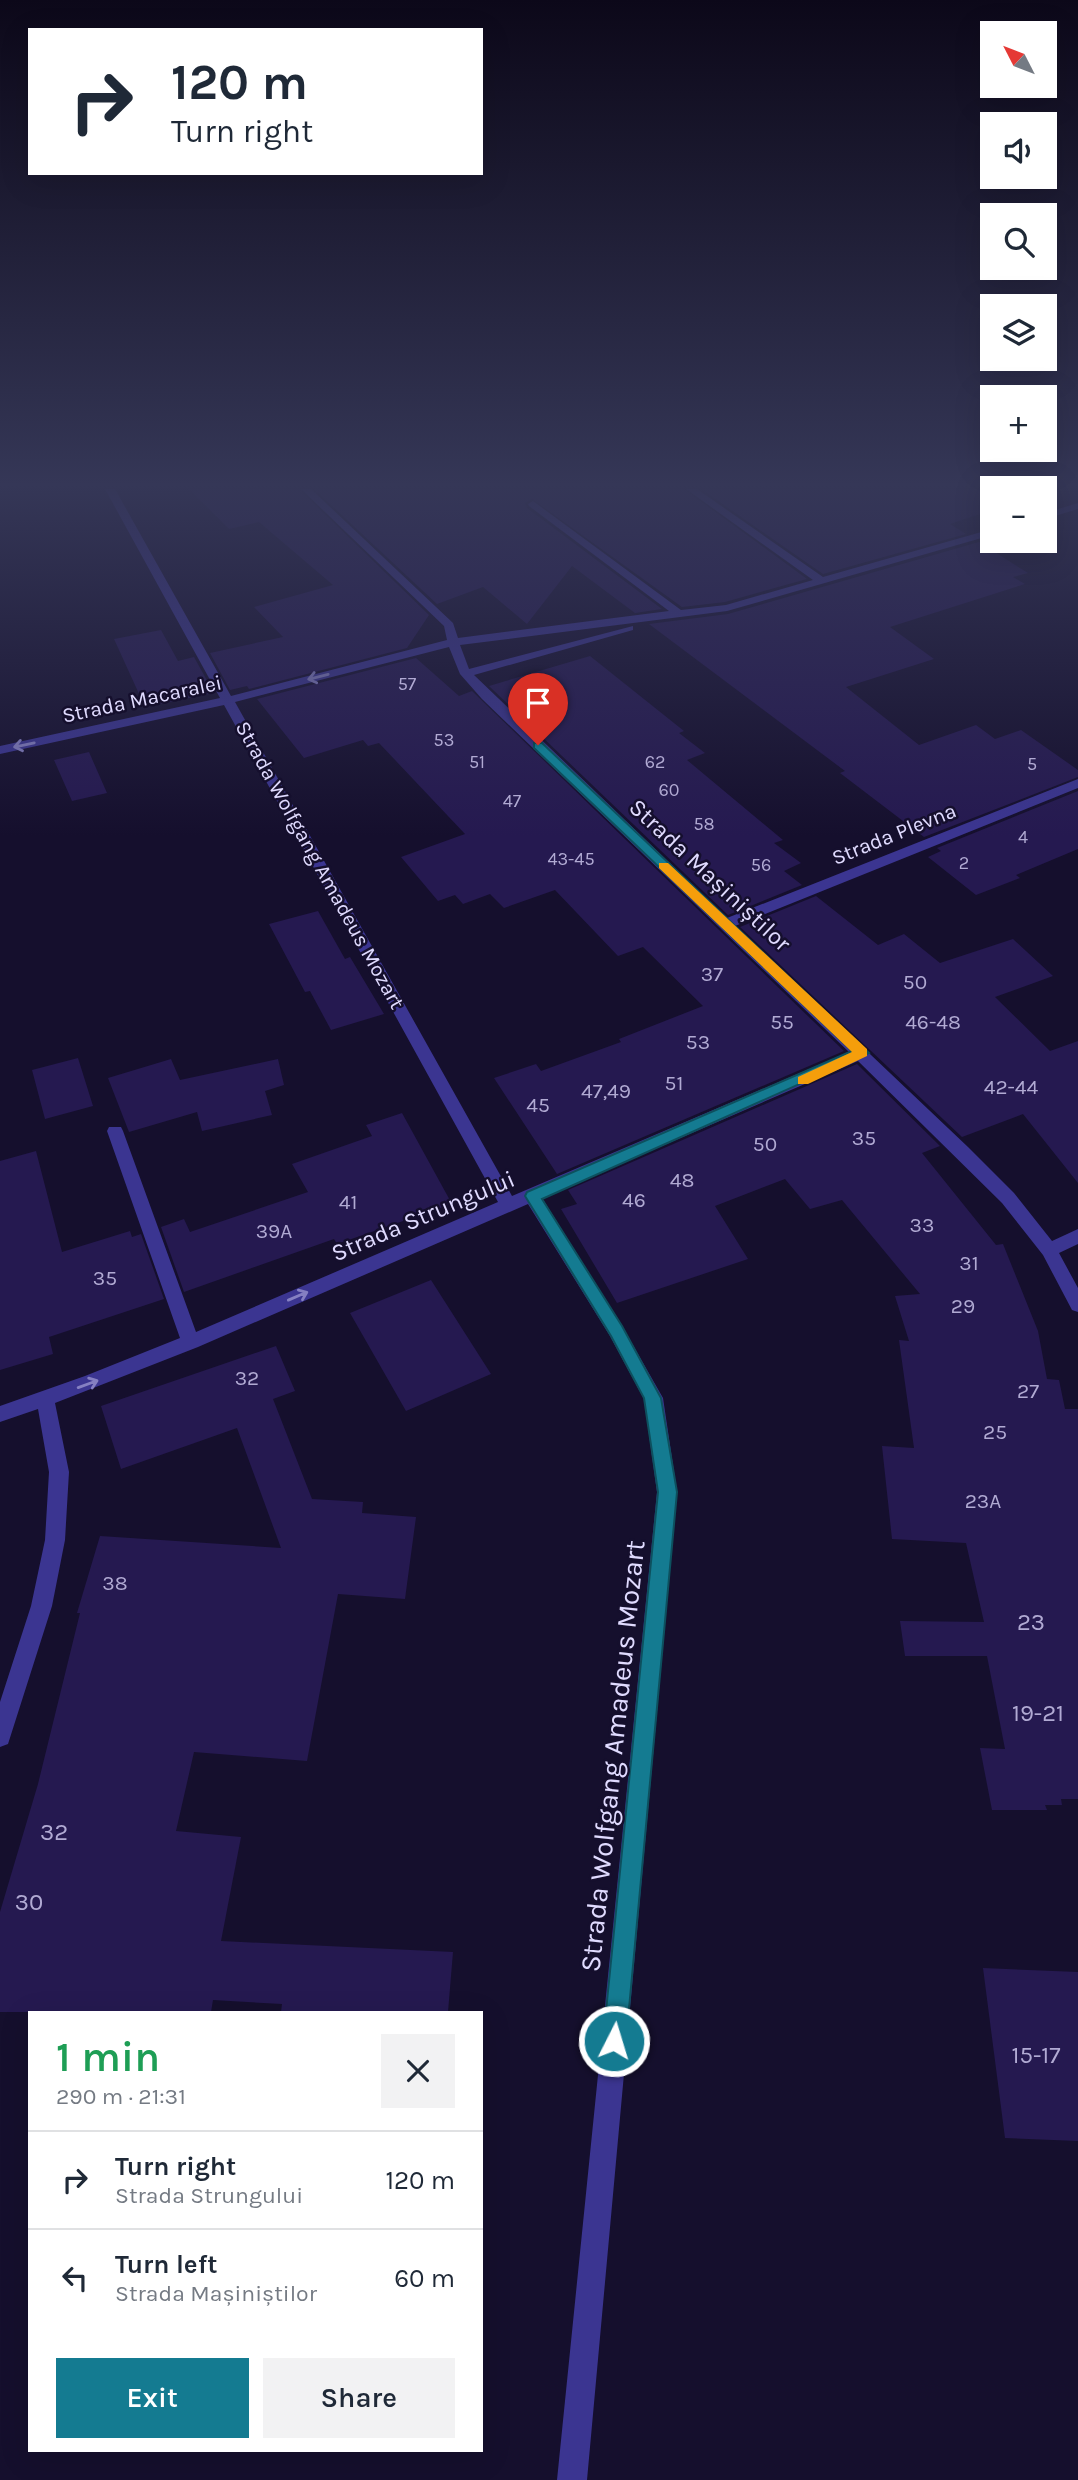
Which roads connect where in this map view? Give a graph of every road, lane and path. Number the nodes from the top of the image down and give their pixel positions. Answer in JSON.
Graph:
{"nodes":[{"id":1,"x":175,"y":605,"type":"edge"},
{"id":2,"x":428,"y":605,"type":"edge"},
{"id":3,"x":667,"y":605,"type":"edge"},
{"id":4,"x":739,"y":605,"type":"edge"},
{"id":5,"x":681,"y":615,"type":"junction"},
{"id":6,"x":666,"y":617,"type":"junction"},
{"id":7,"x":455,"y":642,"type":"junction"},
{"id":8,"x":466,"y":674,"type":"junction"},
{"id":9,"x":229,"y":700,"type":"junction"},
{"id":10,"x":0,"y":750,"type":"edge"},
{"id":11,"x":1078,"y":783,"type":"edge"},
{"id":12,"x":726,"y":924,"type":"junction"},
{"id":13,"x":862,"y":1053,"type":"junction"},
{"id":14,"x":115,"y":1131,"type":"dead end"},
{"id":15,"x":532,"y":1196,"type":"junction"},
{"id":16,"x":509,"y":1206,"type":"junction"},
{"id":17,"x":1078,"y":1236,"type":"edge"},
{"id":18,"x":1049,"y":1250,"type":"junction"},
{"id":19,"x":1078,"y":1305,"type":"edge"},
{"id":20,"x":191,"y":1342,"type":"junction"},
{"id":21,"x":45,"y":1399,"type":"junction"},
{"id":22,"x":0,"y":1415,"type":"edge"},
{"id":23,"x":0,"y":1736,"type":"edge"},
{"id":24,"x":572,"y":2480,"type":"edge"}],
"edges":[{"from":1,"to":9,"type":"street","name":"Strada Wolfgang Amadeus Mozart"},
{"from":2,"to":7,"type":"street","name":"Strada Mașiniștilor"},
{"from":3,"to":5,"type":"street"},
{"from":4,"to":5,"type":"street"},
{"from":5,"to":6,"type":"street"},
{"from":6,"to":7,"type":"street","name":"Strada Macaralei"},
{"from":6,"to":8,"type":"street"},
{"from":7,"to":8,"type":"street","name":"Strada Mașiniștilor"},
{"from":7,"to":9,"type":"street","name":"Strada Macaralei","one_way":true},
{"from":8,"to":12,"type":"street","name":"Strada Mașiniștilor"},
{"from":9,"to":10,"type":"street","name":"Strada Macaralei","one_way":true},
{"from":9,"to":16,"type":"street","name":"Strada Wolfgang Amadeus Mozart"},
{"from":11,"to":12,"type":"street","name":"Strada Plevna"},
{"from":12,"to":13,"type":"street","name":"Strada Mașiniștilor"},
{"from":13,"to":15,"type":"street","name":"Strada Strungului"},
{"from":13,"to":18,"type":"street","name":"Strada Mașiniștilor"},
{"from":14,"to":20,"type":"street"},
{"from":15,"to":16,"type":"street","name":"Strada Strungului"},
{"from":15,"to":24,"type":"street","name":"Strada Wolfgang Amadeus Mozart"},
{"from":20,"to":16,"type":"street","name":"Strada Strungului","one_way":true},
{"from":17,"to":18,"type":"street"},
{"from":18,"to":19,"type":"street","name":"Strada Mașiniștilor"},
{"from":21,"to":20,"type":"street","name":"Strada Strungului","one_way":true},
{"from":21,"to":22,"type":"street","name":"Strada Strungului"},
{"from":21,"to":23,"type":"street"}]}
